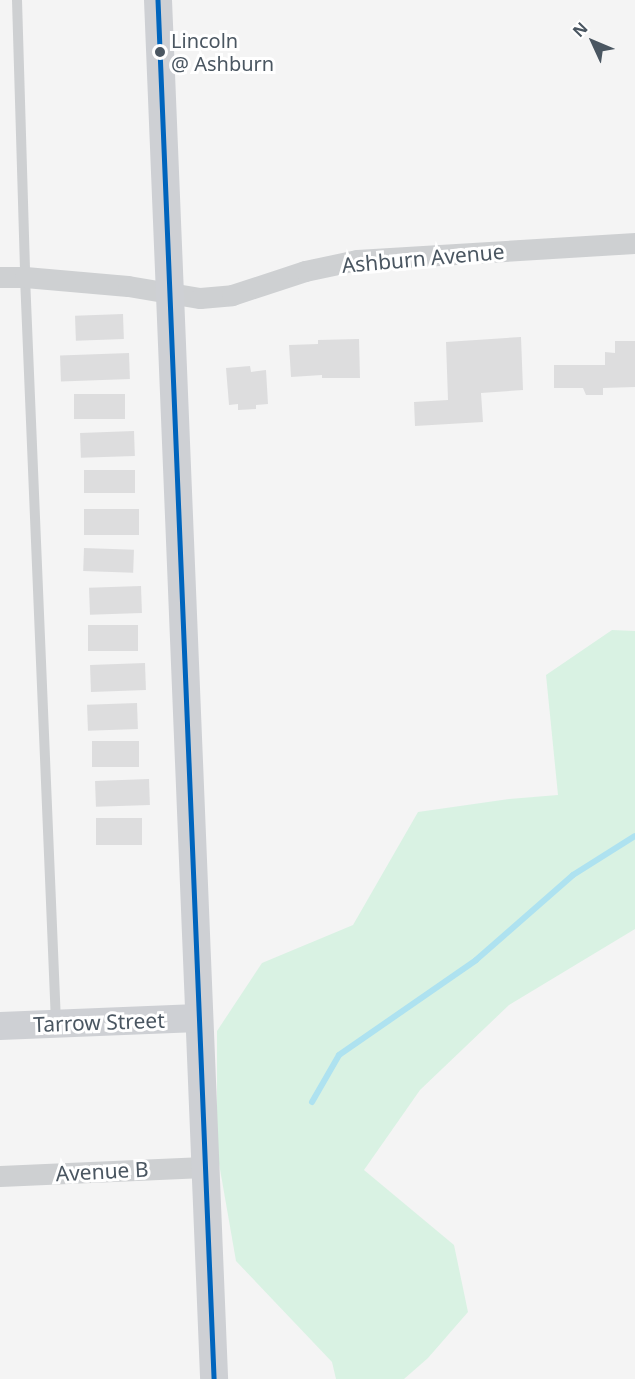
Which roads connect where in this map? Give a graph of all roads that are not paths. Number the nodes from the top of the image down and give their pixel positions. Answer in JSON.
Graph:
{"nodes":[{"id":1,"x":17,"y":0,"type":"edge"},
{"id":2,"x":158,"y":0,"type":"edge"},
{"id":3,"x":635,"y":243,"type":"edge"},
{"id":4,"x":25,"y":277,"type":"junction"},
{"id":5,"x":0,"y":278,"type":"edge"},
{"id":6,"x":168,"y":293,"type":"junction"},
{"id":7,"x":198,"y":1018,"type":"junction"},
{"id":8,"x":56,"y":1024,"type":"junction"},
{"id":9,"x":0,"y":1026,"type":"edge"},
{"id":10,"x":204,"y":1167,"type":"junction"},
{"id":11,"x":0,"y":1176,"type":"edge"},
{"id":12,"x":214,"y":1379,"type":"edge"}],
"edges":[{"from":1,"to":4,"type":"lane"},
{"from":2,"to":6,"type":"street"},
{"from":3,"to":6,"type":"street","name":"Ashburn Avenue"},
{"from":4,"to":5,"type":"street","name":"Ashburn Avenue"},
{"from":4,"to":6,"type":"street","name":"Ashburn Avenue"},
{"from":4,"to":8,"type":"lane"},
{"from":6,"to":7,"type":"street"},
{"from":7,"to":8,"type":"street","name":"Tarrow Street"},
{"from":7,"to":10,"type":"street"},
{"from":8,"to":9,"type":"street","name":"Tarrow Street"},
{"from":10,"to":11,"type":"street","name":"Avenue B"},
{"from":10,"to":12,"type":"street"}]}
